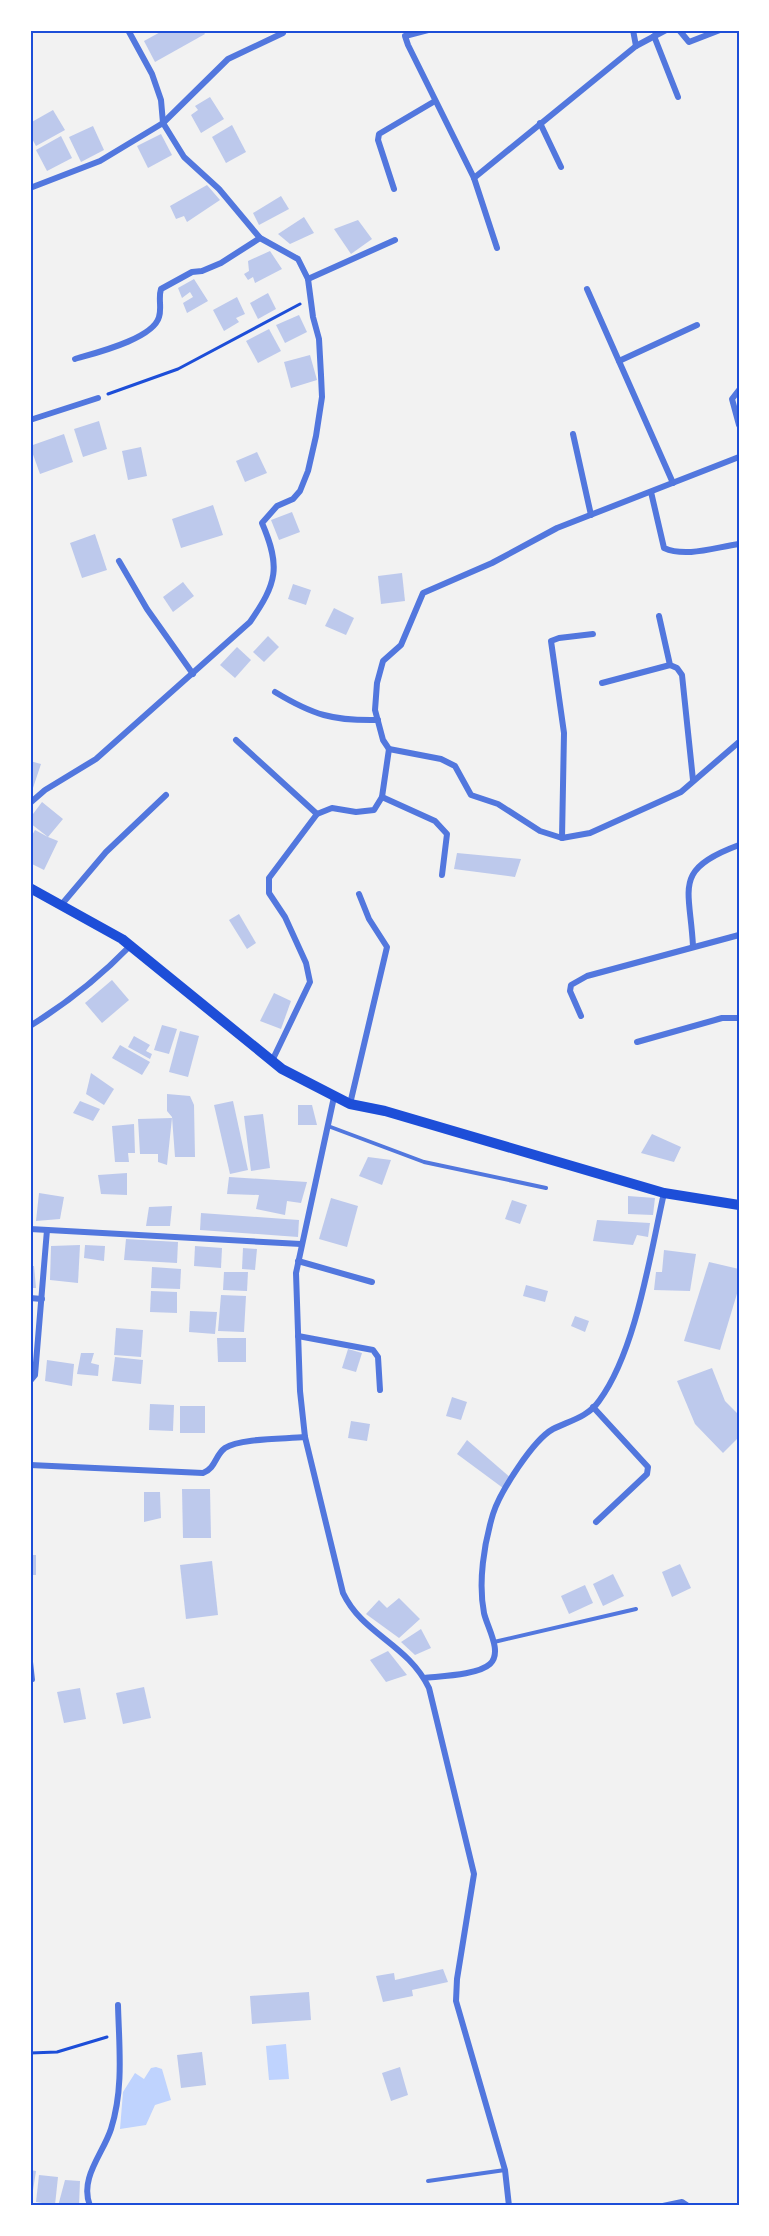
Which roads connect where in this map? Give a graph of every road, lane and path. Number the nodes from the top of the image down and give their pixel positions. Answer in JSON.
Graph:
{"nodes":[{"id":1,"x":128,"y":30,"type":"edge"},
{"id":2,"x":268,"y":30,"type":"edge"},
{"id":3,"x":428,"y":30,"type":"edge"},
{"id":4,"x":633,"y":30,"type":"edge"},
{"id":5,"x":666,"y":30,"type":"edge"},
{"id":6,"x":679,"y":30,"type":"edge"},
{"id":7,"x":720,"y":30,"type":"edge"},
{"id":8,"x":282,"y":33,"type":"dead end"},
{"id":9,"x":404,"y":33,"type":"edge"},
{"id":10,"x":654,"y":36,"type":"junction"},
{"id":11,"x":272,"y":38,"type":"junction"},
{"id":12,"x":636,"y":46,"type":"junction"},
{"id":13,"x":678,"y":97,"type":"dead end"},
{"id":14,"x":435,"y":100,"type":"junction"},
{"id":15,"x":163,"y":123,"type":"junction"},
{"id":16,"x":540,"y":123,"type":"junction"},
{"id":17,"x":561,"y":167,"type":"dead end"},
{"id":18,"x":474,"y":178,"type":"junction"},
{"id":19,"x":30,"y":188,"type":"edge"},
{"id":20,"x":394,"y":189,"type":"dead end"},
{"id":21,"x":260,"y":238,"type":"junction"},
{"id":22,"x":395,"y":240,"type":"dead end"},
{"id":23,"x":497,"y":248,"type":"dead end"},
{"id":24,"x":308,"y":279,"type":"junction"},
{"id":25,"x":587,"y":289,"type":"dead end"},
{"id":26,"x":311,"y":297,"type":"junction"},
{"id":27,"x":697,"y":325,"type":"dead end"},
{"id":28,"x":75,"y":359,"type":"dead end"},
{"id":29,"x":619,"y":361,"type":"junction"},
{"id":30,"x":739,"y":390,"type":"edge"},
{"id":31,"x":98,"y":398,"type":"joint"},
{"id":32,"x":30,"y":420,"type":"edge"},
{"id":33,"x":739,"y":425,"type":"edge"},
{"id":34,"x":573,"y":434,"type":"dead end"},
{"id":35,"x":739,"y":457,"type":"edge"},
{"id":36,"x":673,"y":483,"type":"junction"},
{"id":37,"x":651,"y":492,"type":"junction"},
{"id":38,"x":591,"y":515,"type":"junction"},
{"id":39,"x":739,"y":544,"type":"edge"},
{"id":40,"x":119,"y":561,"type":"dead end"},
{"id":41,"x":659,"y":616,"type":"dead end"},
{"id":42,"x":593,"y":634,"type":"dead end"},
{"id":43,"x":670,"y":665,"type":"junction"},
{"id":44,"x":193,"y":674,"type":"junction"},
{"id":45,"x":602,"y":683,"type":"dead end"},
{"id":46,"x":275,"y":692,"type":"dead end"},
{"id":47,"x":378,"y":720,"type":"junction"},
{"id":48,"x":236,"y":740,"type":"dead end"},
{"id":49,"x":739,"y":742,"type":"edge"},
{"id":50,"x":389,"y":749,"type":"junction"},
{"id":51,"x":693,"y":780,"type":"junction"},
{"id":52,"x":166,"y":795,"type":"dead end"},
{"id":53,"x":382,"y":797,"type":"junction"},
{"id":54,"x":30,"y":803,"type":"edge"},
{"id":55,"x":317,"y":814,"type":"junction"},
{"id":56,"x":562,"y":838,"type":"junction"},
{"id":57,"x":739,"y":844,"type":"edge"},
{"id":58,"x":442,"y":875,"type":"dead end"},
{"id":59,"x":30,"y":888,"type":"edge"},
{"id":60,"x":359,"y":894,"type":"dead end"},
{"id":61,"x":62,"y":904,"type":"junction"},
{"id":62,"x":739,"y":935,"type":"edge"},
{"id":63,"x":130,"y":946,"type":"junction"},
{"id":64,"x":693,"y":946,"type":"junction"},
{"id":65,"x":582,"y":1016,"type":"dead end"},
{"id":66,"x":739,"y":1018,"type":"edge"},
{"id":67,"x":30,"y":1026,"type":"edge"},
{"id":68,"x":637,"y":1042,"type":"dead end"},
{"id":69,"x":272,"y":1061,"type":"junction"},
{"id":70,"x":334,"y":1097,"type":"junction"},
{"id":71,"x":350,"y":1104,"type":"junction"},
{"id":72,"x":328,"y":1126,"type":"junction"},
{"id":73,"x":546,"y":1188,"type":"dead end"},
{"id":74,"x":664,"y":1193,"type":"junction"},
{"id":75,"x":739,"y":1205,"type":"edge"},
{"id":76,"x":30,"y":1229,"type":"edge"},
{"id":77,"x":47,"y":1230,"type":"junction"},
{"id":78,"x":301,"y":1244,"type":"junction"},
{"id":79,"x":298,"y":1261,"type":"junction"},
{"id":80,"x":372,"y":1282,"type":"dead end"},
{"id":81,"x":30,"y":1298,"type":"edge"},
{"id":82,"x":42,"y":1299,"type":"junction"},
{"id":83,"x":298,"y":1336,"type":"junction"},
{"id":84,"x":30,"y":1381,"type":"edge"},
{"id":85,"x":380,"y":1390,"type":"dead end"},
{"id":86,"x":593,"y":1407,"type":"junction"},
{"id":87,"x":305,"y":1437,"type":"junction"},
{"id":88,"x":30,"y":1465,"type":"edge"},
{"id":89,"x":596,"y":1521,"type":"dead end"},
{"id":90,"x":636,"y":1609,"type":"dead end"},
{"id":91,"x":494,"y":1642,"type":"junction"},
{"id":92,"x":30,"y":1653,"type":"edge"},
{"id":93,"x":424,"y":1678,"type":"junction"},
{"id":94,"x":33,"y":1680,"type":"dead end"},
{"id":95,"x":118,"y":2005,"type":"dead end"},
{"id":96,"x":118,"y":2035,"type":"junction"},
{"id":97,"x":30,"y":2053,"type":"edge"},
{"id":98,"x":505,"y":2170,"type":"junction"},
{"id":99,"x":428,"y":2181,"type":"dead end"},
{"id":100,"x":90,"y":2206,"type":"edge"},
{"id":101,"x":509,"y":2206,"type":"edge"},
{"id":102,"x":663,"y":2206,"type":"edge"},
{"id":103,"x":688,"y":2206,"type":"edge"}],
"edges":[{"from":1,"to":15,"type":"street"},
{"from":2,"to":11,"type":"street"},
{"from":3,"to":9,"type":"street"},
{"from":4,"to":12,"type":"street"},
{"from":5,"to":10,"type":"street"},
{"from":6,"to":7,"type":"street"},
{"from":8,"to":11,"type":"street"},
{"from":9,"to":14,"type":"street"},
{"from":10,"to":12,"type":"street"},
{"from":10,"to":13,"type":"street"},
{"from":11,"to":15,"type":"street"},
{"from":12,"to":16,"type":"street"},
{"from":14,"to":18,"type":"street"},
{"from":14,"to":20,"type":"street"},
{"from":15,"to":19,"type":"street"},
{"from":15,"to":21,"type":"street"},
{"from":16,"to":17,"type":"street"},
{"from":16,"to":18,"type":"street"},
{"from":18,"to":23,"type":"street"},
{"from":21,"to":24,"type":"street"},
{"from":21,"to":28,"type":"street"},
{"from":22,"to":24,"type":"street"},
{"from":24,"to":26,"type":"street"},
{"from":25,"to":29,"type":"street"},
{"from":26,"to":31,"type":"path"},
{"from":26,"to":44,"type":"street"},
{"from":27,"to":29,"type":"street"},
{"from":29,"to":36,"type":"street"},
{"from":30,"to":33,"type":"street"},
{"from":31,"to":32,"type":"street"},
{"from":34,"to":38,"type":"street"},
{"from":35,"to":36,"type":"street"},
{"from":36,"to":37,"type":"street"},
{"from":37,"to":38,"type":"street"},
{"from":37,"to":39,"type":"street"},
{"from":38,"to":47,"type":"street"},
{"from":40,"to":44,"type":"street"},
{"from":41,"to":43,"type":"street"},
{"from":42,"to":56,"type":"street"},
{"from":43,"to":45,"type":"street"},
{"from":43,"to":51,"type":"street"},
{"from":44,"to":54,"type":"street"},
{"from":46,"to":47,"type":"street"},
{"from":47,"to":50,"type":"street"},
{"from":48,"to":55,"type":"street"},
{"from":49,"to":51,"type":"street"},
{"from":50,"to":53,"type":"street"},
{"from":50,"to":56,"type":"street"},
{"from":51,"to":56,"type":"street"},
{"from":52,"to":61,"type":"street"},
{"from":53,"to":55,"type":"street"},
{"from":53,"to":58,"type":"street"},
{"from":55,"to":69,"type":"street"},
{"from":57,"to":64,"type":"street"},
{"from":59,"to":61,"type":"main road"},
{"from":60,"to":71,"type":"street"},
{"from":61,"to":63,"type":"main road"},
{"from":62,"to":64,"type":"street"},
{"from":63,"to":67,"type":"street"},
{"from":63,"to":69,"type":"main road"},
{"from":64,"to":65,"type":"street"},
{"from":66,"to":68,"type":"street"},
{"from":69,"to":70,"type":"main road"},
{"from":70,"to":71,"type":"main road"},
{"from":70,"to":72,"type":"street"},
{"from":71,"to":74,"type":"main road"},
{"from":72,"to":73,"type":"lane"},
{"from":72,"to":78,"type":"street"},
{"from":74,"to":75,"type":"main road"},
{"from":74,"to":86,"type":"street"},
{"from":76,"to":77,"type":"street"},
{"from":77,"to":78,"type":"street"},
{"from":77,"to":82,"type":"street"},
{"from":78,"to":79,"type":"street"},
{"from":79,"to":80,"type":"street"},
{"from":79,"to":83,"type":"street"},
{"from":81,"to":82,"type":"street"},
{"from":82,"to":84,"type":"street"},
{"from":83,"to":85,"type":"street"},
{"from":83,"to":87,"type":"street"},
{"from":86,"to":89,"type":"street"},
{"from":86,"to":91,"type":"street"},
{"from":87,"to":88,"type":"street"},
{"from":87,"to":93,"type":"street"},
{"from":90,"to":91,"type":"lane"},
{"from":91,"to":93,"type":"street"},
{"from":92,"to":94,"type":"lane"},
{"from":93,"to":98,"type":"street"},
{"from":95,"to":96,"type":"street"},
{"from":96,"to":97,"type":"path"},
{"from":96,"to":100,"type":"street"},
{"from":98,"to":99,"type":"lane"},
{"from":98,"to":101,"type":"street"},
{"from":102,"to":103,"type":"street"}]}
